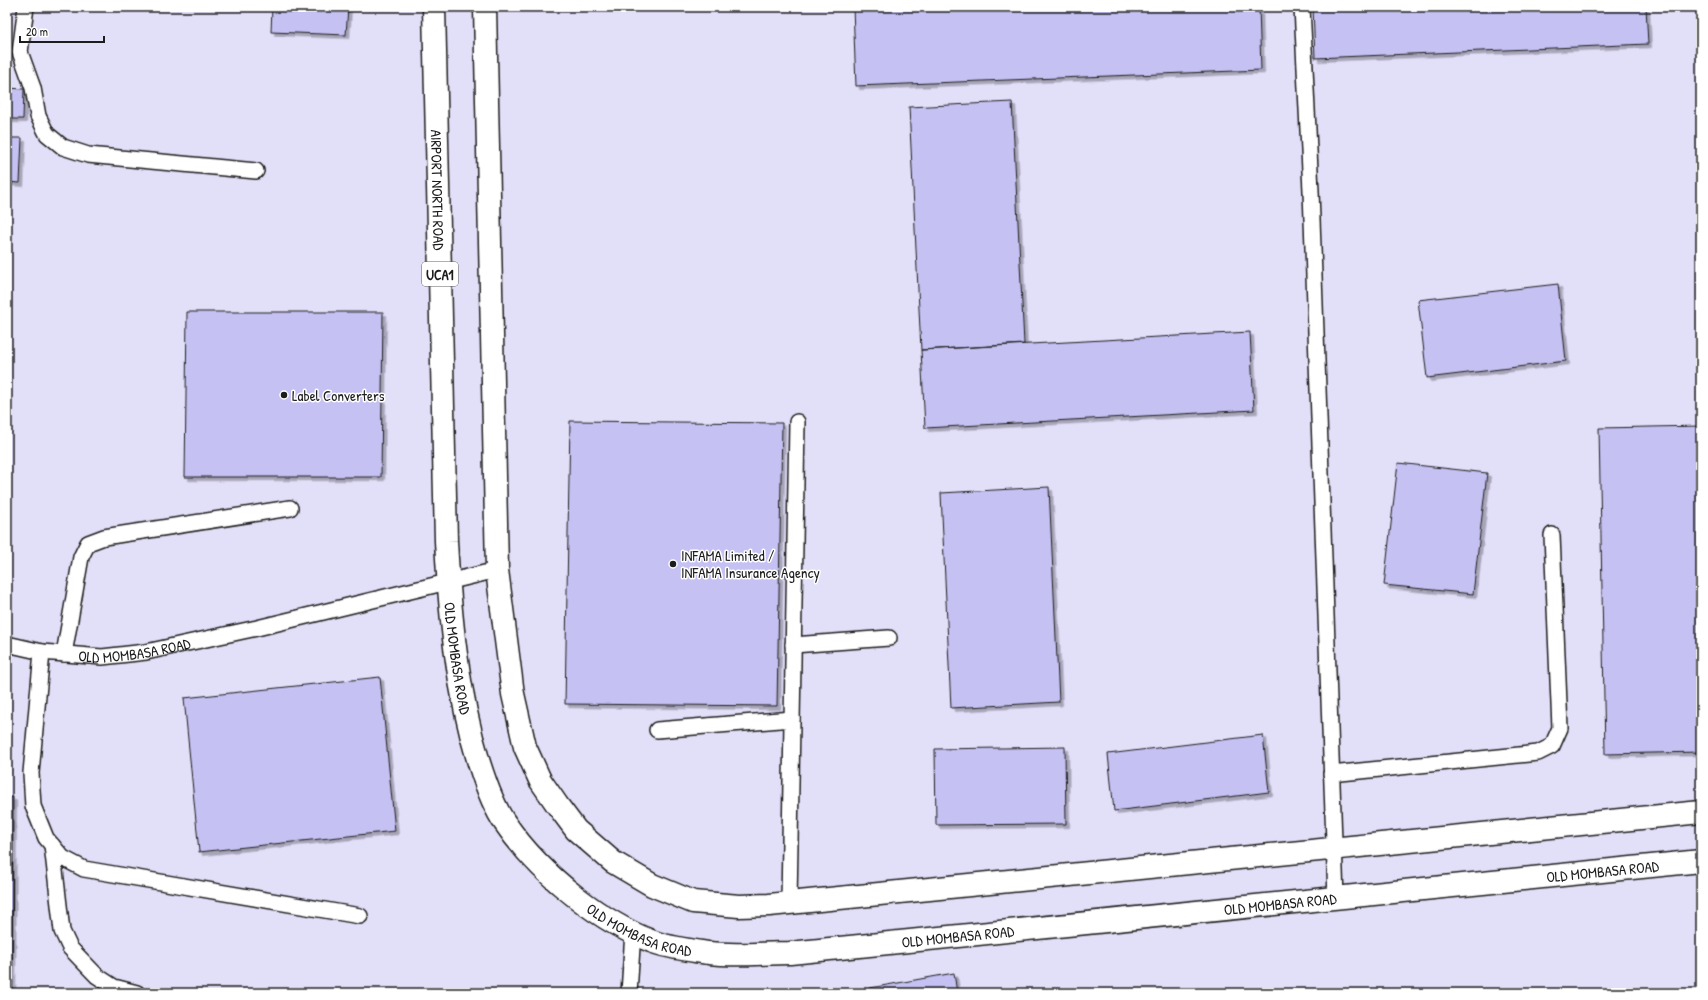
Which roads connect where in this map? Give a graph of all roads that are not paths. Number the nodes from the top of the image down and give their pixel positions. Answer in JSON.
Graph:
{"nodes":[{"id":1,"x":26,"y":7,"type":"edge"},
{"id":2,"x":434,"y":7,"type":"edge"},
{"id":3,"x":485,"y":7,"type":"edge"},
{"id":4,"x":1302,"y":7,"type":"edge"},
{"id":5,"x":13,"y":52,"type":"edge"},
{"id":6,"x":256,"y":171,"type":"dead end"},
{"id":7,"x":797,"y":422,"type":"dead end"},
{"id":8,"x":290,"y":508,"type":"dead end"},
{"id":9,"x":1552,"y":535,"type":"dead end"},
{"id":10,"x":446,"y":541,"type":"joint"},
{"id":11,"x":497,"y":570,"type":"junction"},
{"id":12,"x":449,"y":583,"type":"junction"},
{"id":13,"x":889,"y":638,"type":"dead end"},
{"id":14,"x":7,"y":644,"type":"edge"},
{"id":15,"x":793,"y":645,"type":"junction"},
{"id":16,"x":42,"y":652,"type":"junction"},
{"id":17,"x":64,"y":654,"type":"junction"},
{"id":18,"x":792,"y":720,"type":"junction"},
{"id":19,"x":657,"y":730,"type":"dead end"},
{"id":20,"x":1331,"y":774,"type":"junction"},
{"id":21,"x":1701,"y":812,"type":"edge"},
{"id":22,"x":52,"y":845,"type":"junction"},
{"id":23,"x":1336,"y":849,"type":"junction"},
{"id":24,"x":1701,"y":861,"type":"edge"},
{"id":25,"x":1336,"y":898,"type":"junction"},
{"id":26,"x":789,"y":904,"type":"junction"},
{"id":27,"x":360,"y":916,"type":"dead end"},
{"id":28,"x":633,"y":932,"type":"junction"},
{"id":29,"x":137,"y":993,"type":"edge"},
{"id":30,"x":629,"y":993,"type":"edge"}],
"edges":[{"from":1,"to":5,"type":"lane"},
{"from":2,"to":10,"type":"main road","name":"AIRPORT NORTH ROAD","number":"UCA1"},
{"from":3,"to":11,"type":"main road"},
{"from":4,"to":20,"type":"lane"},
{"from":5,"to":6,"type":"lane"},
{"from":7,"to":15,"type":"lane"},
{"from":8,"to":17,"type":"lane"},
{"from":9,"to":20,"type":"lane"},
{"from":10,"to":12,"type":"main road","name":"OLD MOMBASA ROAD"},
{"from":11,"to":12,"type":"lane","name":"OLD MOMBASA ROAD"},
{"from":11,"to":26,"type":"main road"},
{"from":12,"to":17,"type":"lane","name":"OLD MOMBASA ROAD"},
{"from":12,"to":28,"type":"main road","name":"OLD MOMBASA ROAD"},
{"from":13,"to":15,"type":"lane"},
{"from":14,"to":16,"type":"lane","name":"OLD MOMBASA ROAD"},
{"from":15,"to":18,"type":"lane"},
{"from":16,"to":17,"type":"lane","name":"OLD MOMBASA ROAD"},
{"from":16,"to":22,"type":"lane"},
{"from":18,"to":19,"type":"lane"},
{"from":18,"to":26,"type":"lane"},
{"from":20,"to":23,"type":"lane"},
{"from":21,"to":23,"type":"main road"},
{"from":22,"to":27,"type":"lane"},
{"from":22,"to":29,"type":"lane"},
{"from":23,"to":25,"type":"lane"},
{"from":23,"to":26,"type":"main road"},
{"from":24,"to":25,"type":"main road","name":"OLD MOMBASA ROAD"},
{"from":25,"to":28,"type":"main road","name":"OLD MOMBASA ROAD"},
{"from":28,"to":30,"type":"lane"}]}
